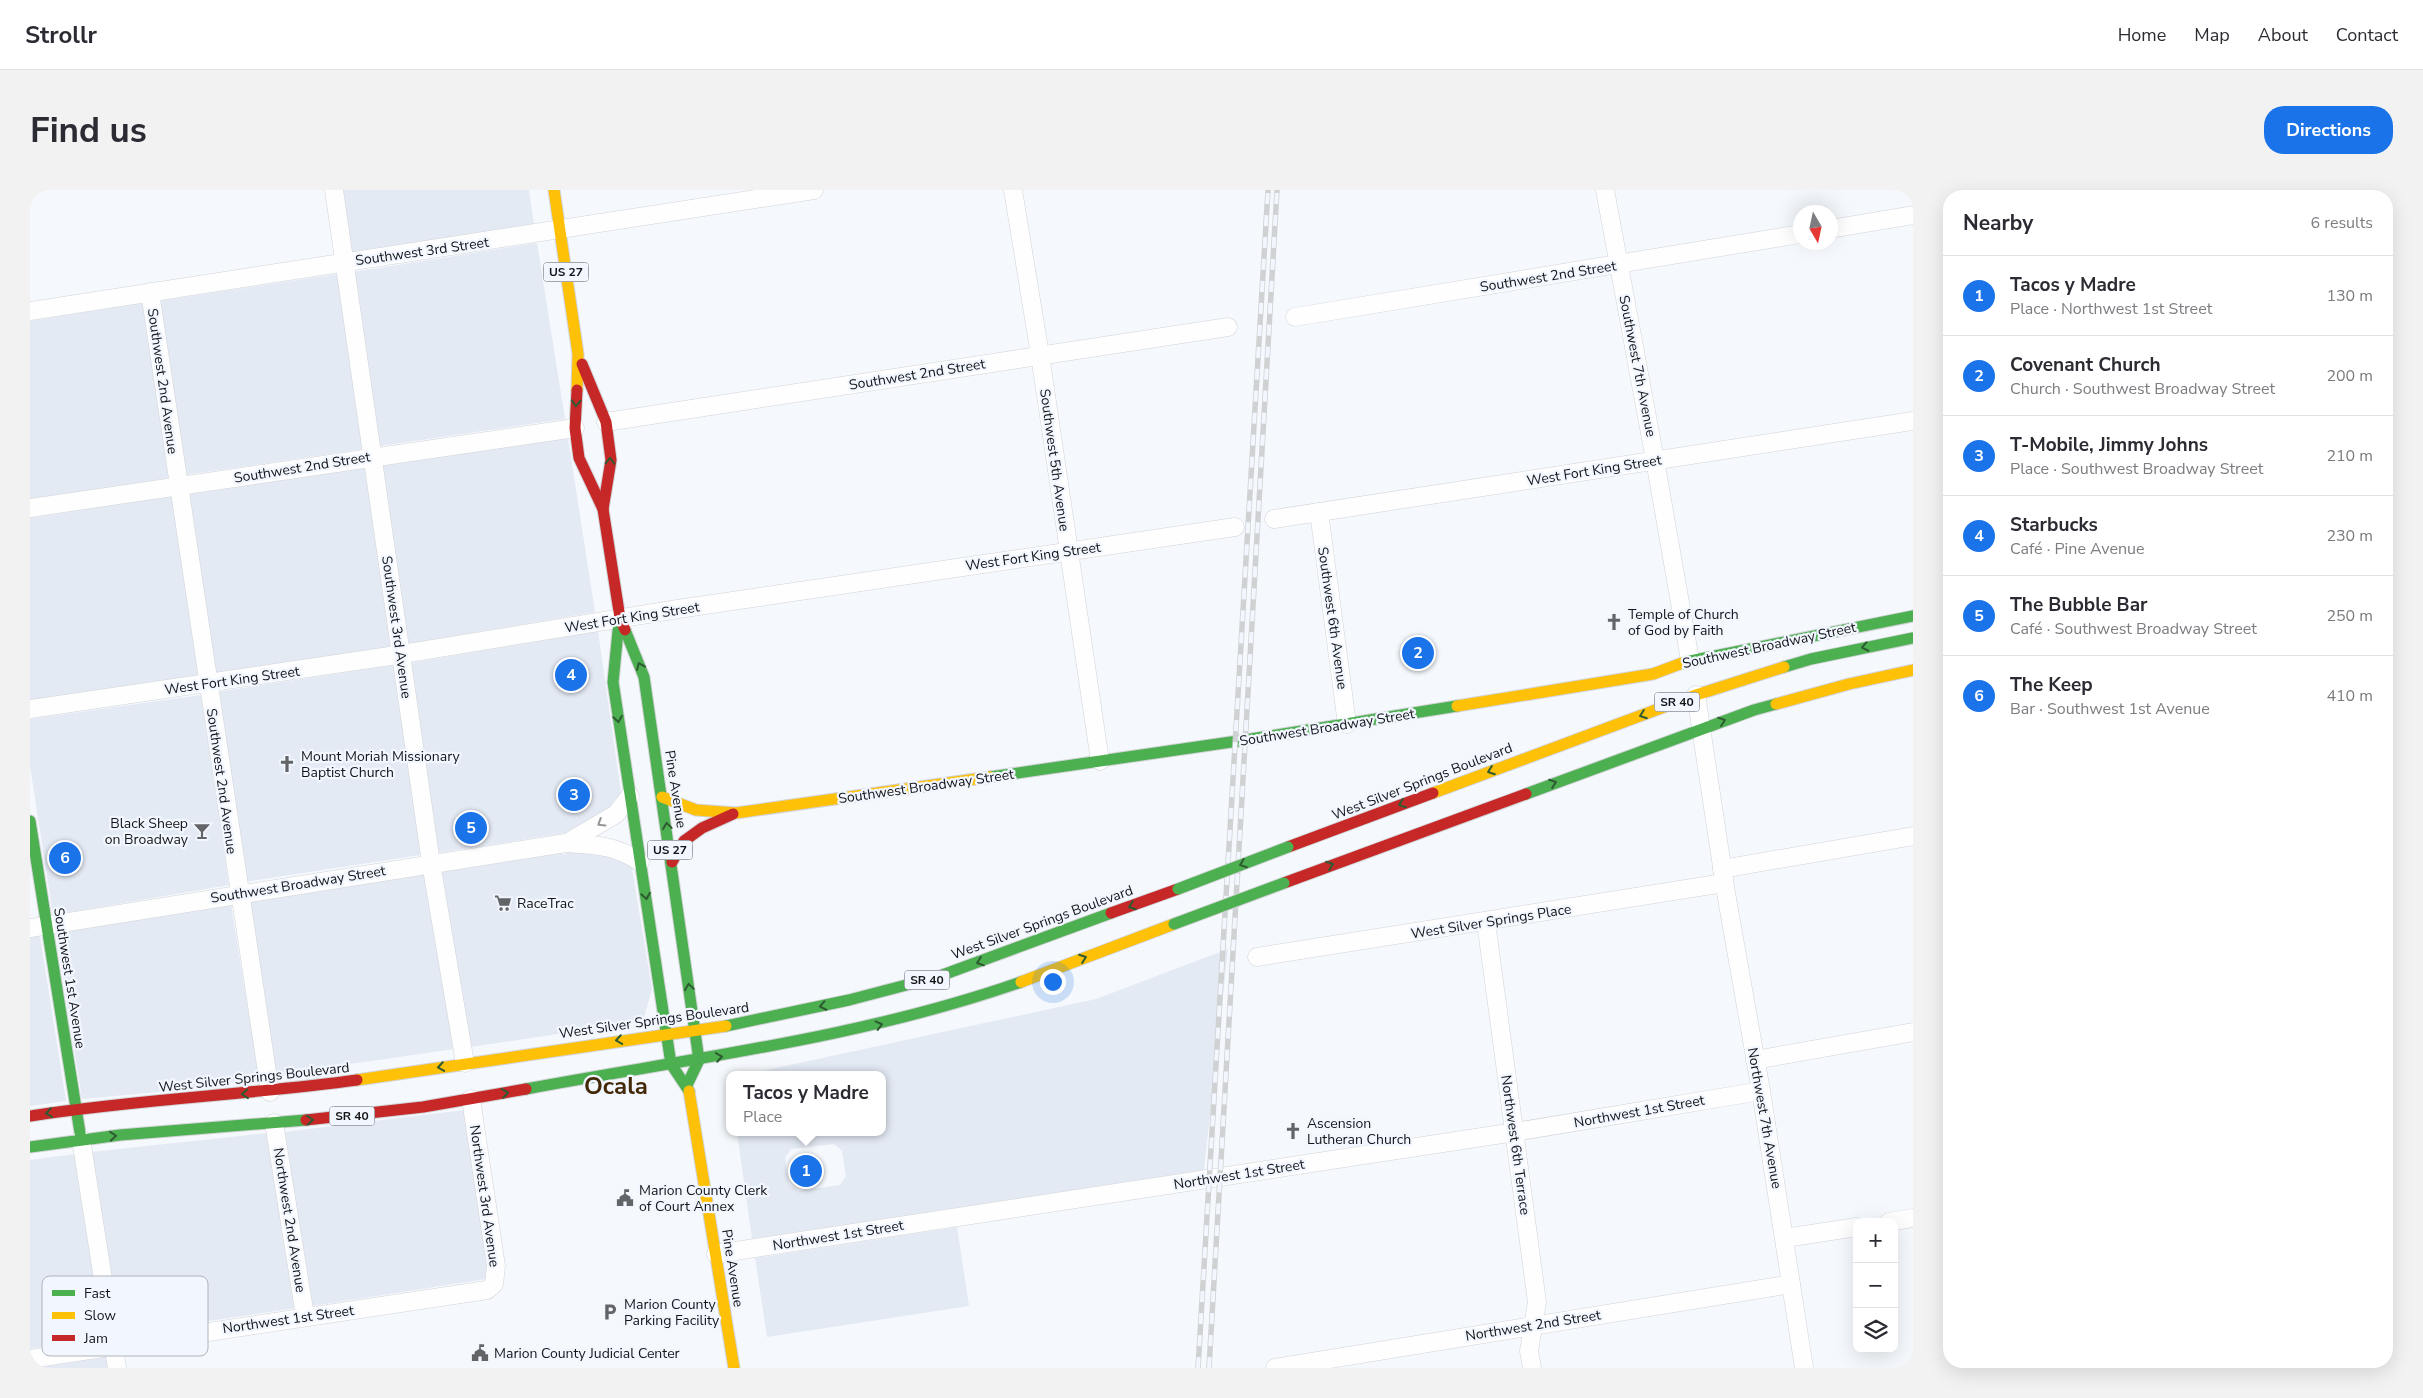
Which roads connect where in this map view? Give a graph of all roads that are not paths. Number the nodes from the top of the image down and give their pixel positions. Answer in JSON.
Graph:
{"nodes":[{"id":1,"x":334,"y":190,"type":"edge"},
{"id":2,"x":554,"y":190,"type":"edge"},
{"id":3,"x":814,"y":190,"type":"edge"},
{"id":4,"x":1013,"y":190,"type":"edge"},
{"id":5,"x":1605,"y":190,"type":"edge"},
{"id":6,"x":1913,"y":215,"type":"edge"},
{"id":7,"x":1838,"y":228,"type":"edge"},
{"id":8,"x":560,"y":230,"type":"junction"},
{"id":9,"x":1793,"y":235,"type":"edge"},
{"id":10,"x":344,"y":263,"type":"junction"},
{"id":11,"x":1619,"y":265,"type":"junction"},
{"id":12,"x":150,"y":292,"type":"junction"},
{"id":13,"x":30,"y":311,"type":"edge"},
{"id":14,"x":1296,"y":317,"type":"dead end"},
{"id":15,"x":1228,"y":327,"type":"dead end"},
{"id":16,"x":578,"y":354,"type":"junction"},
{"id":17,"x":1040,"y":355,"type":"junction"},
{"id":18,"x":1913,"y":421,"type":"edge"},
{"id":19,"x":606,"y":422,"type":"junction"},
{"id":20,"x":575,"y":428,"type":"junction"},
{"id":21,"x":373,"y":457,"type":"junction"},
{"id":22,"x":1655,"y":460,"type":"junction"},
{"id":23,"x":178,"y":486,"type":"junction"},
{"id":24,"x":30,"y":508,"type":"edge"},
{"id":25,"x":603,"y":509,"type":"junction"},
{"id":26,"x":1318,"y":512,"type":"junction"},
{"id":27,"x":1274,"y":519,"type":"dead end"},
{"id":28,"x":1235,"y":527,"type":"dead end"},
{"id":29,"x":1068,"y":551,"type":"junction"},
{"id":30,"x":1913,"y":616,"type":"edge"},
{"id":31,"x":620,"y":618,"type":"junction"},
{"id":32,"x":1913,"y":638,"type":"edge"},
{"id":33,"x":401,"y":655,"type":"junction"},
{"id":34,"x":1690,"y":660,"type":"junction"},
{"id":35,"x":1913,"y":670,"type":"edge"},
{"id":36,"x":208,"y":684,"type":"junction"},
{"id":37,"x":1696,"y":695,"type":"junction"},
{"id":38,"x":30,"y":709,"type":"edge"},
{"id":39,"x":1347,"y":724,"type":"junction"},
{"id":40,"x":1702,"y":728,"type":"junction"},
{"id":41,"x":1100,"y":761,"type":"junction"},
{"id":42,"x":630,"y":796,"type":"junction"},
{"id":43,"x":662,"y":797,"type":"junction"},
{"id":44,"x":736,"y":813,"type":"junction"},
{"id":45,"x":30,"y":821,"type":"edge"},
{"id":46,"x":1913,"y":836,"type":"edge"},
{"id":47,"x":566,"y":843,"type":"junction"},
{"id":48,"x":640,"y":862,"type":"junction"},
{"id":49,"x":672,"y":862,"type":"junction"},
{"id":50,"x":431,"y":864,"type":"junction"},
{"id":51,"x":1723,"y":876,"type":"junction"},
{"id":52,"x":238,"y":893,"type":"junction"},
{"id":53,"x":1486,"y":922,"type":"junction"},
{"id":54,"x":38,"y":926,"type":"edge"},
{"id":55,"x":1257,"y":957,"type":"dead end"},
{"id":56,"x":695,"y":1029,"type":"junction"},
{"id":57,"x":1913,"y":1032,"type":"edge"},
{"id":58,"x":667,"y":1034,"type":"junction"},
{"id":59,"x":699,"y":1060,"type":"junction"},
{"id":60,"x":1755,"y":1060,"type":"junction"},
{"id":61,"x":465,"y":1063,"type":"junction"},
{"id":62,"x":671,"y":1064,"type":"junction"},
{"id":63,"x":368,"y":1079,"type":"junction"},
{"id":64,"x":687,"y":1085,"type":"junction"},
{"id":65,"x":1761,"y":1090,"type":"junction"},
{"id":66,"x":344,"y":1095,"type":"dead end"},
{"id":67,"x":267,"y":1096,"type":"junction"},
{"id":68,"x":471,"y":1100,"type":"junction"},
{"id":69,"x":76,"y":1109,"type":"junction"},
{"id":70,"x":289,"y":1110,"type":"dead end"},
{"id":71,"x":256,"y":1112,"type":"dead end"},
{"id":72,"x":30,"y":1116,"type":"edge"},
{"id":73,"x":274,"y":1123,"type":"junction"},
{"id":74,"x":178,"y":1130,"type":"junction"},
{"id":75,"x":1515,"y":1132,"type":"junction"},
{"id":76,"x":81,"y":1139,"type":"junction"},
{"id":77,"x":30,"y":1147,"type":"edge"},
{"id":78,"x":1913,"y":1218,"type":"edge"},
{"id":79,"x":1898,"y":1220,"type":"edge"},
{"id":80,"x":1853,"y":1228,"type":"edge"},
{"id":81,"x":1785,"y":1238,"type":"junction"},
{"id":82,"x":716,"y":1254,"type":"junction"},
{"id":83,"x":102,"y":1276,"type":"edge"},
{"id":84,"x":1791,"y":1284,"type":"junction"},
{"id":85,"x":487,"y":1290,"type":"joint"},
{"id":86,"x":305,"y":1316,"type":"junction"},
{"id":87,"x":1535,"y":1325,"type":"junction"},
{"id":88,"x":208,"y":1331,"type":"edge"},
{"id":89,"x":48,"y":1356,"type":"edge"},
{"id":90,"x":30,"y":1359,"type":"edge"},
{"id":91,"x":734,"y":1368,"type":"edge"},
{"id":92,"x":1275,"y":1368,"type":"edge"},
{"id":93,"x":1532,"y":1368,"type":"edge"},
{"id":94,"x":1804,"y":1368,"type":"edge"}],
"edges":[{"from":1,"to":10,"type":"street","name":"Southwest 3rd Avenue"},
{"from":2,"to":8,"type":"main road","name":"Pine Avenue","number":"US 27"},
{"from":3,"to":8,"type":"street","name":"Southwest 3rd Street"},
{"from":4,"to":17,"type":"street","name":"Southwest 5th Avenue"},
{"from":5,"to":11,"type":"street","name":"Southwest 7th Avenue"},
{"from":6,"to":7,"type":"street"},
{"from":8,"to":10,"type":"street","name":"Southwest 3rd Street"},
{"from":8,"to":16,"type":"main road","name":"Pine Avenue","number":"US 27"},
{"from":9,"to":11,"type":"street","name":"Southwest 2nd Street"},
{"from":10,"to":12,"type":"street","name":"Southwest 3rd Street"},
{"from":10,"to":21,"type":"street","name":"Southwest 3rd Avenue"},
{"from":11,"to":14,"type":"street","name":"Southwest 2nd Street"},
{"from":11,"to":22,"type":"street","name":"Southwest 7th Avenue"},
{"from":12,"to":13,"type":"street","name":"Southwest 3rd Street"},
{"from":12,"to":23,"type":"street","name":"Southwest 2nd Avenue"},
{"from":15,"to":17,"type":"street","name":"Southwest 2nd Street"},
{"from":16,"to":19,"type":"main road","name":"Pine Avenue","number":"US 27"},
{"from":16,"to":20,"type":"main road","name":"Pine Avenue","number":"US 27","one_way":true},
{"from":17,"to":19,"type":"street","name":"Southwest 2nd Street"},
{"from":17,"to":29,"type":"street","name":"Southwest 5th Avenue"},
{"from":18,"to":22,"type":"street","name":"West Fort King Street"},
{"from":25,"to":19,"type":"main road","name":"Pine Avenue","number":"US 27","one_way":true},
{"from":20,"to":21,"type":"street","name":"Southwest 2nd Street"},
{"from":20,"to":25,"type":"main road","name":"Pine Avenue","number":"US 27"},
{"from":21,"to":23,"type":"street","name":"Southwest 2nd Street"},
{"from":21,"to":33,"type":"street","name":"Southwest 3rd Avenue"},
{"from":22,"to":26,"type":"street","name":"West Fort King Street"},
{"from":22,"to":34,"type":"street","name":"Southwest 7th Avenue"},
{"from":23,"to":24,"type":"street","name":"Southwest 2nd Street"},
{"from":23,"to":36,"type":"street","name":"Southwest 2nd Avenue"},
{"from":25,"to":31,"type":"main road","name":"Pine Avenue","number":"US 27"},
{"from":26,"to":27,"type":"street","name":"West Fort King Street"},
{"from":26,"to":39,"type":"street","name":"Southwest 6th Avenue"},
{"from":28,"to":29,"type":"street","name":"West Fort King Street"},
{"from":29,"to":31,"type":"street","name":"West Fort King Street"},
{"from":29,"to":41,"type":"street","name":"Southwest 5th Avenue"},
{"from":30,"to":34,"type":"main road","name":"Southwest Broadway Street"},
{"from":31,"to":33,"type":"street","name":"West Fort King Street"},
{"from":31,"to":42,"type":"main road","name":"Pine Avenue","number":"US 27","one_way":true},
{"from":43,"to":31,"type":"main road","name":"Pine Avenue","number":"US 27","one_way":true},
{"from":32,"to":37,"type":"main road","name":"West Silver Springs Boulevard","number":"SR 40","one_way":true},
{"from":33,"to":36,"type":"street","name":"West Fort King Street"},
{"from":33,"to":50,"type":"street","name":"Southwest 3rd Avenue"},
{"from":34,"to":39,"type":"main road","name":"Southwest Broadway Street"},
{"from":40,"to":35,"type":"main road","number":"SR 40","one_way":true},
{"from":36,"to":38,"type":"street","name":"West Fort King Street"},
{"from":36,"to":52,"type":"street","name":"Southwest 2nd Avenue"},
{"from":37,"to":40,"type":"street"},
{"from":37,"to":56,"type":"main road","name":"West Silver Springs Boulevard","number":"SR 40","one_way":true,"bridge":true},
{"from":39,"to":41,"type":"main road","name":"Southwest Broadway Street"},
{"from":40,"to":51,"type":"street"},
{"from":59,"to":40,"type":"main road","number":"SR 40","one_way":true,"bridge":true},
{"from":41,"to":44,"type":"main road","name":"Southwest Broadway Street"},
{"from":42,"to":47,"type":"street","name":"Southwest Broadway Street","one_way":true},
{"from":42,"to":48,"type":"main road","name":"Pine Avenue","number":"US 27"},
{"from":43,"to":44,"type":"main road","name":"Southwest Broadway Street"},
{"from":49,"to":43,"type":"main road","name":"Pine Avenue","number":"US 27","one_way":true},
{"from":44,"to":49,"type":"main road","name":"Southwest Broadway Street"},
{"from":45,"to":54,"type":"main road","name":"Southwest 1st Avenue"},
{"from":46,"to":51,"type":"street","name":"West Silver Springs Place"},
{"from":47,"to":48,"type":"street","name":"Southwest Broadway Street"},
{"from":47,"to":50,"type":"street","name":"Southwest Broadway Street"},
{"from":48,"to":58,"type":"main road","name":"Pine Avenue","number":"US 27","one_way":true},
{"from":56,"to":49,"type":"main road","name":"Pine Avenue","number":"US 27","one_way":true},
{"from":50,"to":52,"type":"street","name":"Southwest Broadway Street"},
{"from":50,"to":61,"type":"street","name":"Southwest 3rd Avenue"},
{"from":51,"to":53,"type":"street","name":"West Silver Springs Place"},
{"from":51,"to":60,"type":"street","name":"Northwest 7th Avenue"},
{"from":52,"to":54,"type":"street","name":"Southwest Broadway Street"},
{"from":52,"to":67,"type":"street","name":"Southwest 2nd Avenue"},
{"from":53,"to":55,"type":"street","name":"West Silver Springs Place"},
{"from":53,"to":75,"type":"street","name":"Northwest 6th Terrace"},
{"from":54,"to":69,"type":"main road","name":"Southwest 1st Avenue"},
{"from":56,"to":58,"type":"main road","name":"West Silver Springs Boulevard","number":"SR 40"},
{"from":56,"to":59,"type":"main road","name":"Pine Avenue","number":"US 27"},
{"from":57,"to":60,"type":"street"},
{"from":58,"to":61,"type":"main road","name":"West Silver Springs Boulevard","number":"SR 40","one_way":true},
{"from":58,"to":62,"type":"main road","name":"Pine Avenue","number":"US 27"},
{"from":59,"to":62,"type":"main road","number":"SR 40"},
{"from":59,"to":64,"type":"main road"},
{"from":60,"to":65,"type":"street","name":"Northwest 7th Avenue"},
{"from":61,"to":63,"type":"main road","name":"West Silver Springs Boulevard","number":"SR 40","one_way":true},
{"from":62,"to":64,"type":"main road","name":"Pine Avenue","number":"US 27"},
{"from":68,"to":62,"type":"main road","number":"SR 40","one_way":true},
{"from":63,"to":66,"type":"main road"},
{"from":63,"to":67,"type":"main road","name":"West Silver Springs Boulevard","number":"SR 40"},
{"from":64,"to":82,"type":"main road","name":"Pine Avenue","number":"US 27"},
{"from":65,"to":75,"type":"street","name":"Northwest 1st Street"},
{"from":65,"to":81,"type":"street","name":"Northwest 7th Avenue"},
{"from":67,"to":69,"type":"main road","name":"West Silver Springs Boulevard","number":"SR 40","one_way":true},
{"from":73,"to":68,"type":"main road","number":"SR 40","one_way":true},
{"from":68,"to":85,"type":"street","name":"Northwest 3rd Avenue"},
{"from":69,"to":72,"type":"main road","name":"West Silver Springs Boulevard","number":"SR 40","one_way":true},
{"from":69,"to":76,"type":"main road","name":"Southwest 1st Avenue"},
{"from":70,"to":73,"type":"main road"},
{"from":71,"to":74,"type":"main road"},
{"from":73,"to":74,"type":"main road","number":"SR 40"},
{"from":73,"to":86,"type":"street","name":"Northwest 2nd Avenue"},
{"from":76,"to":74,"type":"main road","number":"SR 40","one_way":true},
{"from":75,"to":82,"type":"street","name":"Northwest 1st Street"},
{"from":75,"to":87,"type":"street","name":"Northwest 6th Terrace"},
{"from":76,"to":77,"type":"main road","number":"SR 40"},
{"from":76,"to":83,"type":"street"},
{"from":78,"to":79,"type":"street"},
{"from":80,"to":81,"type":"street"},
{"from":81,"to":84,"type":"street","name":"Northwest 7th Avenue"},
{"from":82,"to":91,"type":"main road","name":"Pine Avenue","number":"US 27"},
{"from":84,"to":87,"type":"street","name":"Northwest 2nd Street"},
{"from":84,"to":94,"type":"street","name":"Northwest 7th Avenue"},
{"from":85,"to":86,"type":"street","name":"Northwest 1st Street"},
{"from":86,"to":88,"type":"street","name":"Northwest 1st Street"},
{"from":87,"to":92,"type":"street","name":"Northwest 2nd Street"},
{"from":87,"to":93,"type":"street","name":"Northwest 6th Terrace"},
{"from":89,"to":90,"type":"street","name":"Northwest 1st Street"}]}
